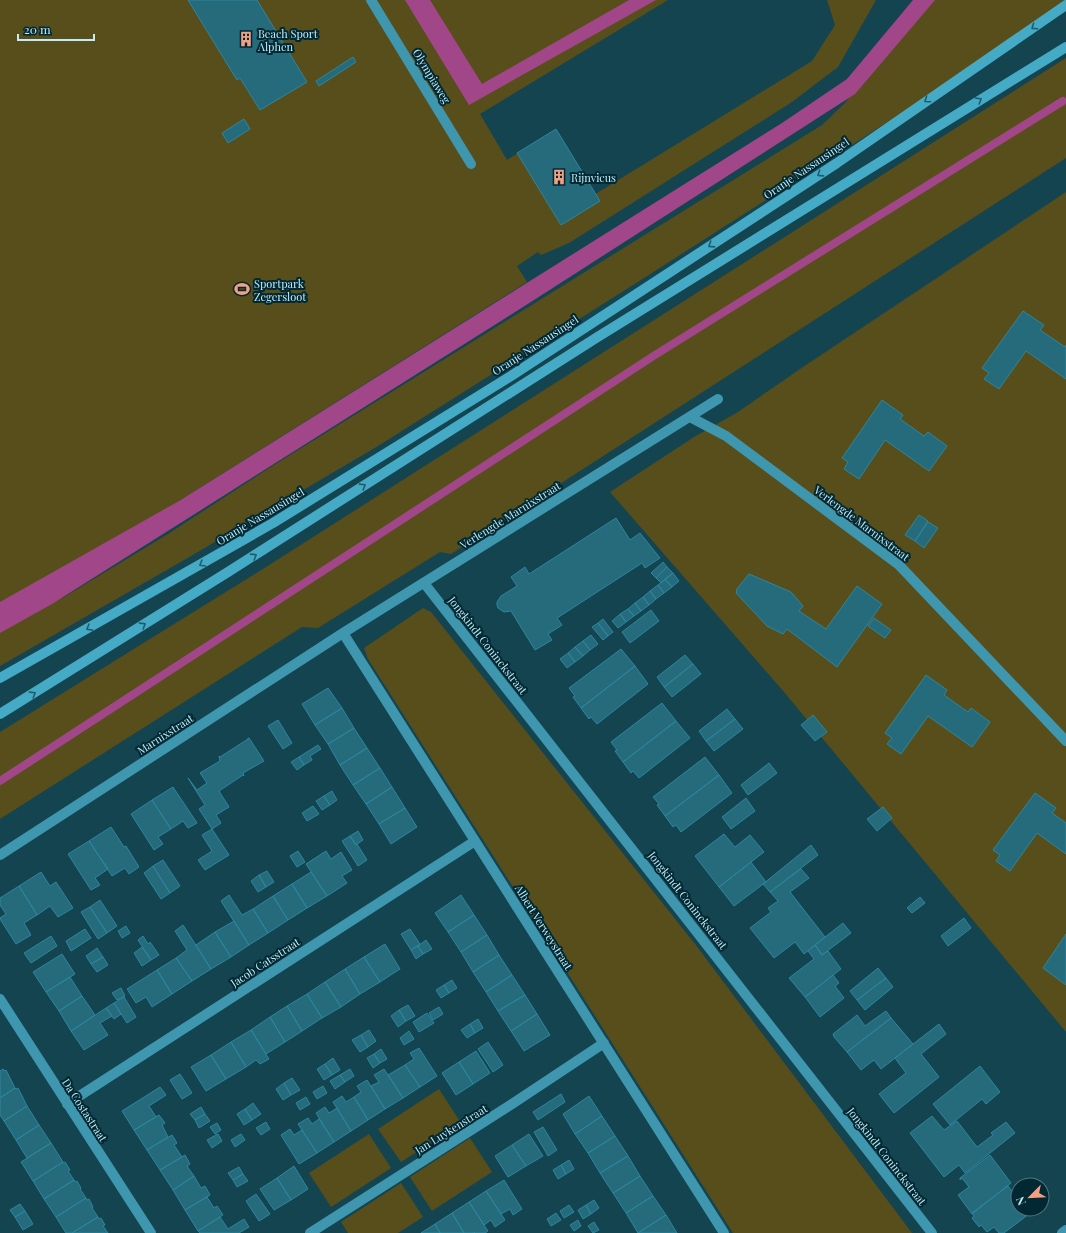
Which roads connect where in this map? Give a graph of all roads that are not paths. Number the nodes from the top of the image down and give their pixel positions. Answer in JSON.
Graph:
{"nodes":[{"id":1,"x":371,"y":0,"type":"edge"},
{"id":2,"x":1066,"y":5,"type":"edge"},
{"id":3,"x":1066,"y":47,"type":"edge"},
{"id":4,"x":471,"y":164,"type":"dead end"},
{"id":5,"x":718,"y":399,"type":"dead end"},
{"id":6,"x":690,"y":417,"type":"junction"},
{"id":7,"x":424,"y":583,"type":"junction"},
{"id":8,"x":343,"y":633,"type":"junction"},
{"id":9,"x":0,"y":678,"type":"edge"},
{"id":10,"x":0,"y":714,"type":"edge"},
{"id":11,"x":1066,"y":741,"type":"edge"},
{"id":12,"x":475,"y":840,"type":"junction"},
{"id":13,"x":0,"y":855,"type":"edge"},
{"id":14,"x":0,"y":999,"type":"edge"},
{"id":15,"x":604,"y":1043,"type":"junction"},
{"id":16,"x":67,"y":1104,"type":"junction"},
{"id":17,"x":1066,"y":1230,"type":"edge"},
{"id":18,"x":151,"y":1233,"type":"edge"},
{"id":19,"x":310,"y":1233,"type":"edge"},
{"id":20,"x":724,"y":1233,"type":"edge"},
{"id":21,"x":932,"y":1233,"type":"edge"},
{"id":22,"x":1062,"y":1233,"type":"edge"}],
"edges":[{"from":1,"to":4,"type":"street","name":"Olympiaweg"},
{"from":2,"to":9,"type":"main road","name":"Oranje Nassausingel","one_way":true},
{"from":10,"to":3,"type":"main road","one_way":true},
{"from":5,"to":6,"type":"street","name":"Verlengde Marnixstraat"},
{"from":6,"to":7,"type":"street","name":"Verlengde Marnixstraat"},
{"from":6,"to":11,"type":"street","name":"Verlengde Marnixstraat"},
{"from":7,"to":8,"type":"street","name":"Verlengde Marnixstraat"},
{"from":7,"to":21,"type":"street","name":"Jongkindt Coninckstraat"},
{"from":8,"to":12,"type":"street","name":"Albert Verweystraat"},
{"from":8,"to":13,"type":"street","name":"Marnixstraat"},
{"from":12,"to":15,"type":"street","name":"Albert Verweystraat"},
{"from":12,"to":16,"type":"street","name":"Jacob Catsstraat"},
{"from":14,"to":16,"type":"street","name":"Da Costastraat"},
{"from":15,"to":19,"type":"street","name":"Jan Luykenstraat"},
{"from":15,"to":20,"type":"street","name":"Albert Verweystraat"},
{"from":16,"to":18,"type":"street","name":"Da Costastraat"},
{"from":17,"to":22,"type":"street"}]}
